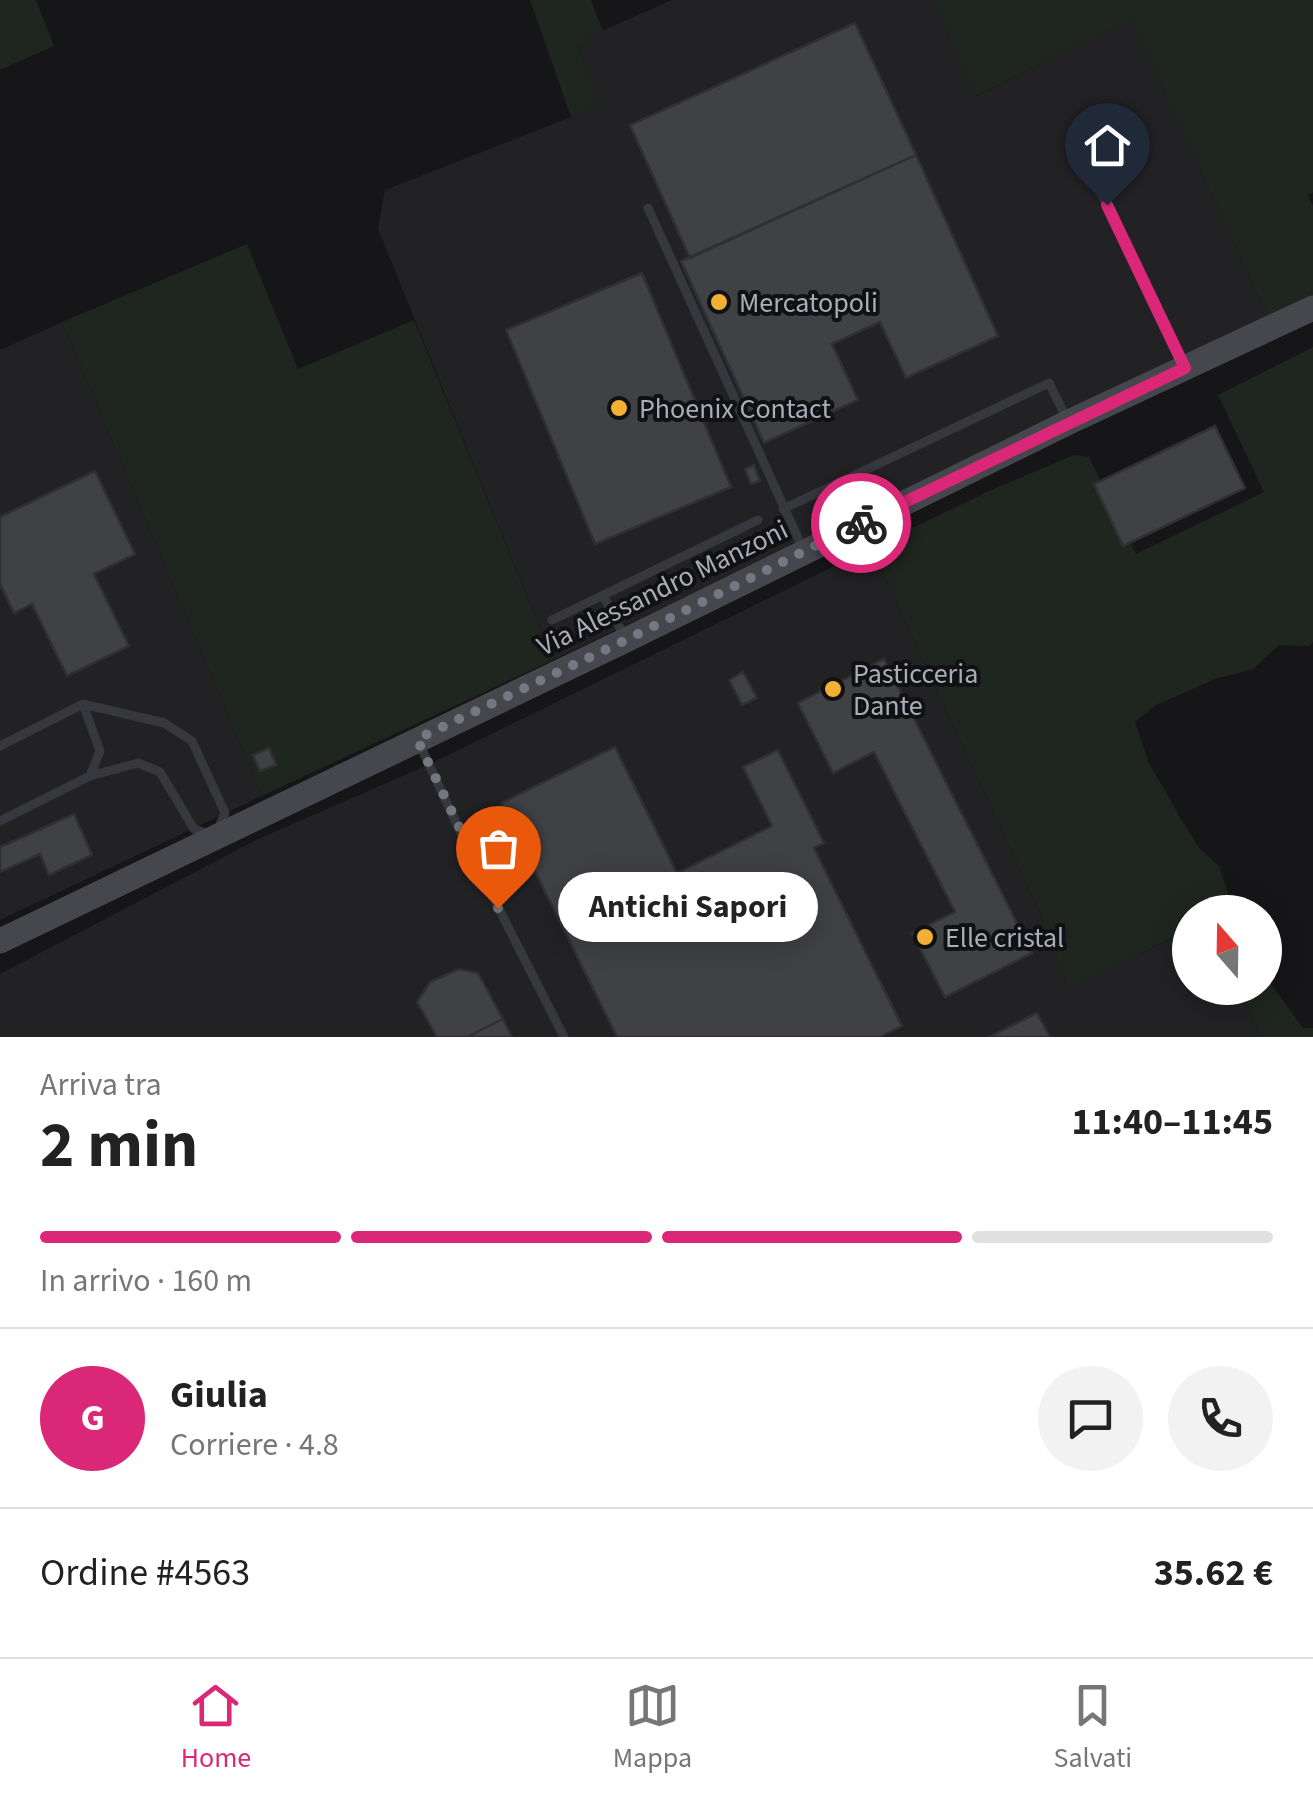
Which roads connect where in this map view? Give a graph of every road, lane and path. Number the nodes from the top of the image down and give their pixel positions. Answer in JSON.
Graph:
{"nodes":[{"id":1,"x":1075,"y":140,"type":"dead end"},
{"id":2,"x":648,"y":208,"type":"dead end"},
{"id":3,"x":1313,"y":308,"type":"edge"},
{"id":4,"x":1185,"y":368,"type":"junction"},
{"id":5,"x":1069,"y":422,"type":"junction"},
{"id":6,"x":783,"y":510,"type":"junction"},
{"id":7,"x":758,"y":520,"type":"dead end"},
{"id":8,"x":804,"y":551,"type":"junction"},
{"id":9,"x":604,"y":596,"type":"junction"},
{"id":10,"x":552,"y":620,"type":"dead end"},
{"id":11,"x":626,"y":640,"type":"junction"},
{"id":12,"x":83,"y":704,"type":"junction"},
{"id":13,"x":417,"y":739,"type":"junction"},
{"id":14,"x":0,"y":746,"type":"edge"},
{"id":15,"x":90,"y":776,"type":"junction"},
{"id":16,"x":0,"y":821,"type":"edge"},
{"id":17,"x":215,"y":837,"type":"junction"},
{"id":18,"x":0,"y":941,"type":"edge"},
{"id":19,"x":564,"y":1037,"type":"edge"}],
"edges":[{"from":1,"to":4,"type":"lane"},
{"from":2,"to":6,"type":"lane"},
{"from":3,"to":4,"type":"main road","name":"Via Alessandro Manzoni"},
{"from":4,"to":5,"type":"main road","name":"Via Alessandro Manzoni"},
{"from":5,"to":6,"type":"lane"},
{"from":5,"to":8,"type":"main road","name":"Via Alessandro Manzoni"},
{"from":6,"to":8,"type":"lane"},
{"from":7,"to":9,"type":"lane"},
{"from":8,"to":11,"type":"main road","name":"Via Alessandro Manzoni"},
{"from":9,"to":10,"type":"lane"},
{"from":9,"to":11,"type":"lane"},
{"from":11,"to":13,"type":"main road","name":"Via Alessandro Manzoni"},
{"from":12,"to":14,"type":"lane"},
{"from":12,"to":15,"type":"lane"},
{"from":12,"to":17,"type":"lane"},
{"from":13,"to":17,"type":"main road","name":"Via Alessandro Manzoni"},
{"from":13,"to":19,"type":"lane"},
{"from":15,"to":16,"type":"lane"},
{"from":15,"to":17,"type":"lane"},
{"from":17,"to":18,"type":"main road","name":"Via Alessandro Manzoni"}]}
